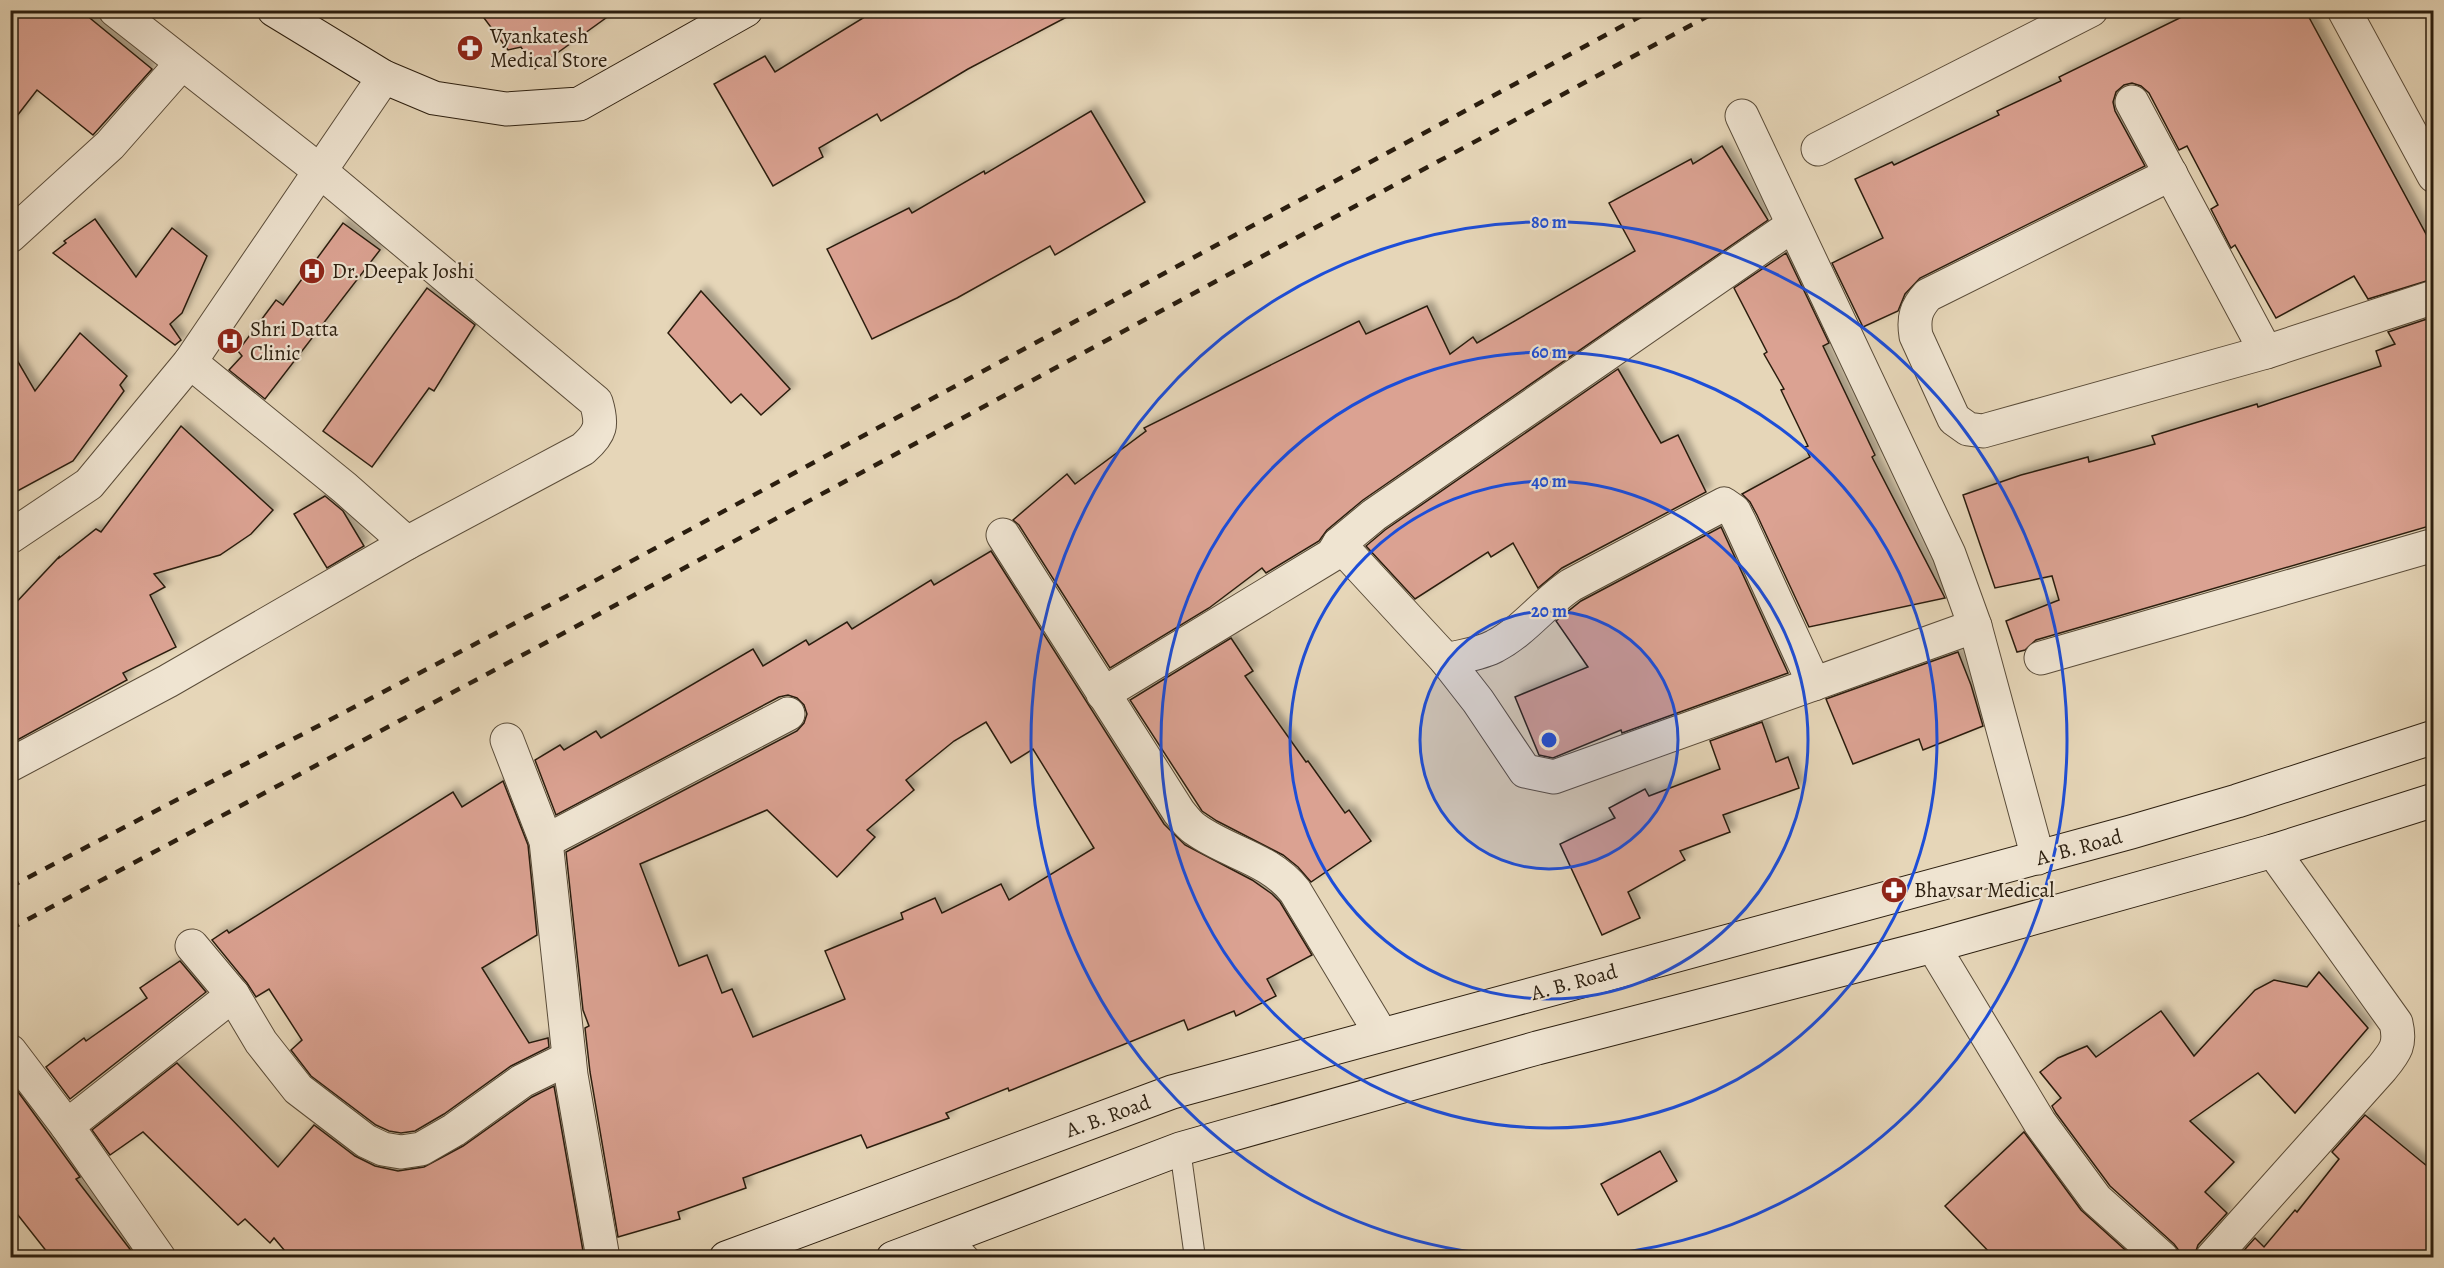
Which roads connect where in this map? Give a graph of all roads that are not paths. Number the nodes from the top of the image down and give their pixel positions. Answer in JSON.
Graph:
{"nodes":[{"id":1,"x":115,"y":10,"type":"edge"},
{"id":2,"x":274,"y":10,"type":"edge"},
{"id":3,"x":746,"y":10,"type":"edge"},
{"id":4,"x":2091,"y":10,"type":"edge"},
{"id":5,"x":2344,"y":10,"type":"edge"},
{"id":6,"x":182,"y":63,"type":"junction"},
{"id":7,"x":384,"y":76,"type":"junction"},
{"id":8,"x":2132,"y":102,"type":"dead end"},
{"id":9,"x":1742,"y":116,"type":"dead end"},
{"id":10,"x":1818,"y":149,"type":"dead end"},
{"id":11,"x":320,"y":171,"type":"junction"},
{"id":12,"x":2171,"y":174,"type":"junction"},
{"id":13,"x":2433,"y":176,"type":"edge"},
{"id":14,"x":1793,"y":225,"type":"junction"},
{"id":15,"x":10,"y":236,"type":"edge"},
{"id":16,"x":2433,"y":297,"type":"edge"},
{"id":17,"x":2266,"y":352,"type":"junction"},
{"id":18,"x":190,"y":362,"type":"junction"},
{"id":19,"x":1004,"y":535,"type":"dead end"},
{"id":20,"x":10,"y":537,"type":"edge"},
{"id":21,"x":408,"y":543,"type":"junction"},
{"id":22,"x":1339,"y":544,"type":"junction"},
{"id":23,"x":2433,"y":545,"type":"edge"},
{"id":24,"x":1975,"y":626,"type":"junction"},
{"id":25,"x":2041,"y":658,"type":"dead end"},
{"id":26,"x":1446,"y":660,"type":"junction"},
{"id":27,"x":1814,"y":684,"type":"junction"},
{"id":28,"x":1103,"y":694,"type":"junction"},
{"id":29,"x":788,"y":714,"type":"dead end"},
{"id":30,"x":2433,"y":737,"type":"edge"},
{"id":31,"x":507,"y":740,"type":"dead end"},
{"id":32,"x":10,"y":765,"type":"edge"},
{"id":33,"x":2433,"y":800,"type":"edge"},
{"id":34,"x":546,"y":841,"type":"junction"},
{"id":35,"x":2273,"y":851,"type":"junction"},
{"id":36,"x":2038,"y":858,"type":"junction"},
{"id":37,"x":192,"y":946,"type":"dead end"},
{"id":38,"x":1933,"y":946,"type":"junction"},
{"id":39,"x":232,"y":995,"type":"junction"},
{"id":40,"x":1381,"y":1034,"type":"junction"},
{"id":41,"x":10,"y":1051,"type":"edge"},
{"id":42,"x":569,"y":1058,"type":"junction"},
{"id":43,"x":67,"y":1125,"type":"junction"},
{"id":44,"x":1180,"y":1149,"type":"junction"},
{"id":45,"x":960,"y":1246,"type":"edge"},
{"id":46,"x":159,"y":1257,"type":"edge"},
{"id":47,"x":603,"y":1257,"type":"edge"},
{"id":48,"x":726,"y":1257,"type":"edge"},
{"id":49,"x":893,"y":1257,"type":"edge"},
{"id":50,"x":1195,"y":1257,"type":"edge"},
{"id":51,"x":2162,"y":1257,"type":"edge"},
{"id":52,"x":2212,"y":1257,"type":"edge"}],
"edges":[{"from":1,"to":6,"type":"street"},
{"from":2,"to":7,"type":"street"},
{"from":3,"to":7,"type":"street"},
{"from":4,"to":10,"type":"street"},
{"from":5,"to":13,"type":"street"},
{"from":6,"to":11,"type":"street"},
{"from":6,"to":15,"type":"street"},
{"from":7,"to":11,"type":"street"},
{"from":8,"to":12,"type":"street"},
{"from":9,"to":14,"type":"street"},
{"from":11,"to":18,"type":"street"},
{"from":11,"to":21,"type":"street"},
{"from":12,"to":17,"type":"street"},
{"from":12,"to":17,"type":"street"},
{"from":14,"to":22,"type":"street"},
{"from":14,"to":24,"type":"street"},
{"from":16,"to":17,"type":"street"},
{"from":18,"to":20,"type":"street"},
{"from":18,"to":21,"type":"street"},
{"from":19,"to":28,"type":"street"},
{"from":21,"to":32,"type":"street"},
{"from":22,"to":26,"type":"street"},
{"from":22,"to":28,"type":"street"},
{"from":23,"to":25,"type":"street"},
{"from":24,"to":27,"type":"street"},
{"from":24,"to":36,"type":"street"},
{"from":26,"to":27,"type":"street"},
{"from":26,"to":27,"type":"street"},
{"from":28,"to":40,"type":"street"},
{"from":29,"to":34,"type":"street"},
{"from":30,"to":36,"type":"street","name":"A. B. Road"},
{"from":31,"to":34,"type":"street"},
{"from":33,"to":35,"type":"street"},
{"from":34,"to":42,"type":"street"},
{"from":35,"to":38,"type":"street"},
{"from":35,"to":52,"type":"street"},
{"from":36,"to":40,"type":"street","name":"A. B. Road"},
{"from":37,"to":39,"type":"street"},
{"from":38,"to":44,"type":"street"},
{"from":38,"to":51,"type":"street"},
{"from":39,"to":42,"type":"street"},
{"from":39,"to":43,"type":"street"},
{"from":40,"to":48,"type":"street","name":"A. B. Road"},
{"from":41,"to":43,"type":"street"},
{"from":42,"to":47,"type":"street"},
{"from":43,"to":46,"type":"street"},
{"from":44,"to":45,"type":"street"},
{"from":44,"to":50,"type":"lane"},
{"from":45,"to":49,"type":"street"}]}
